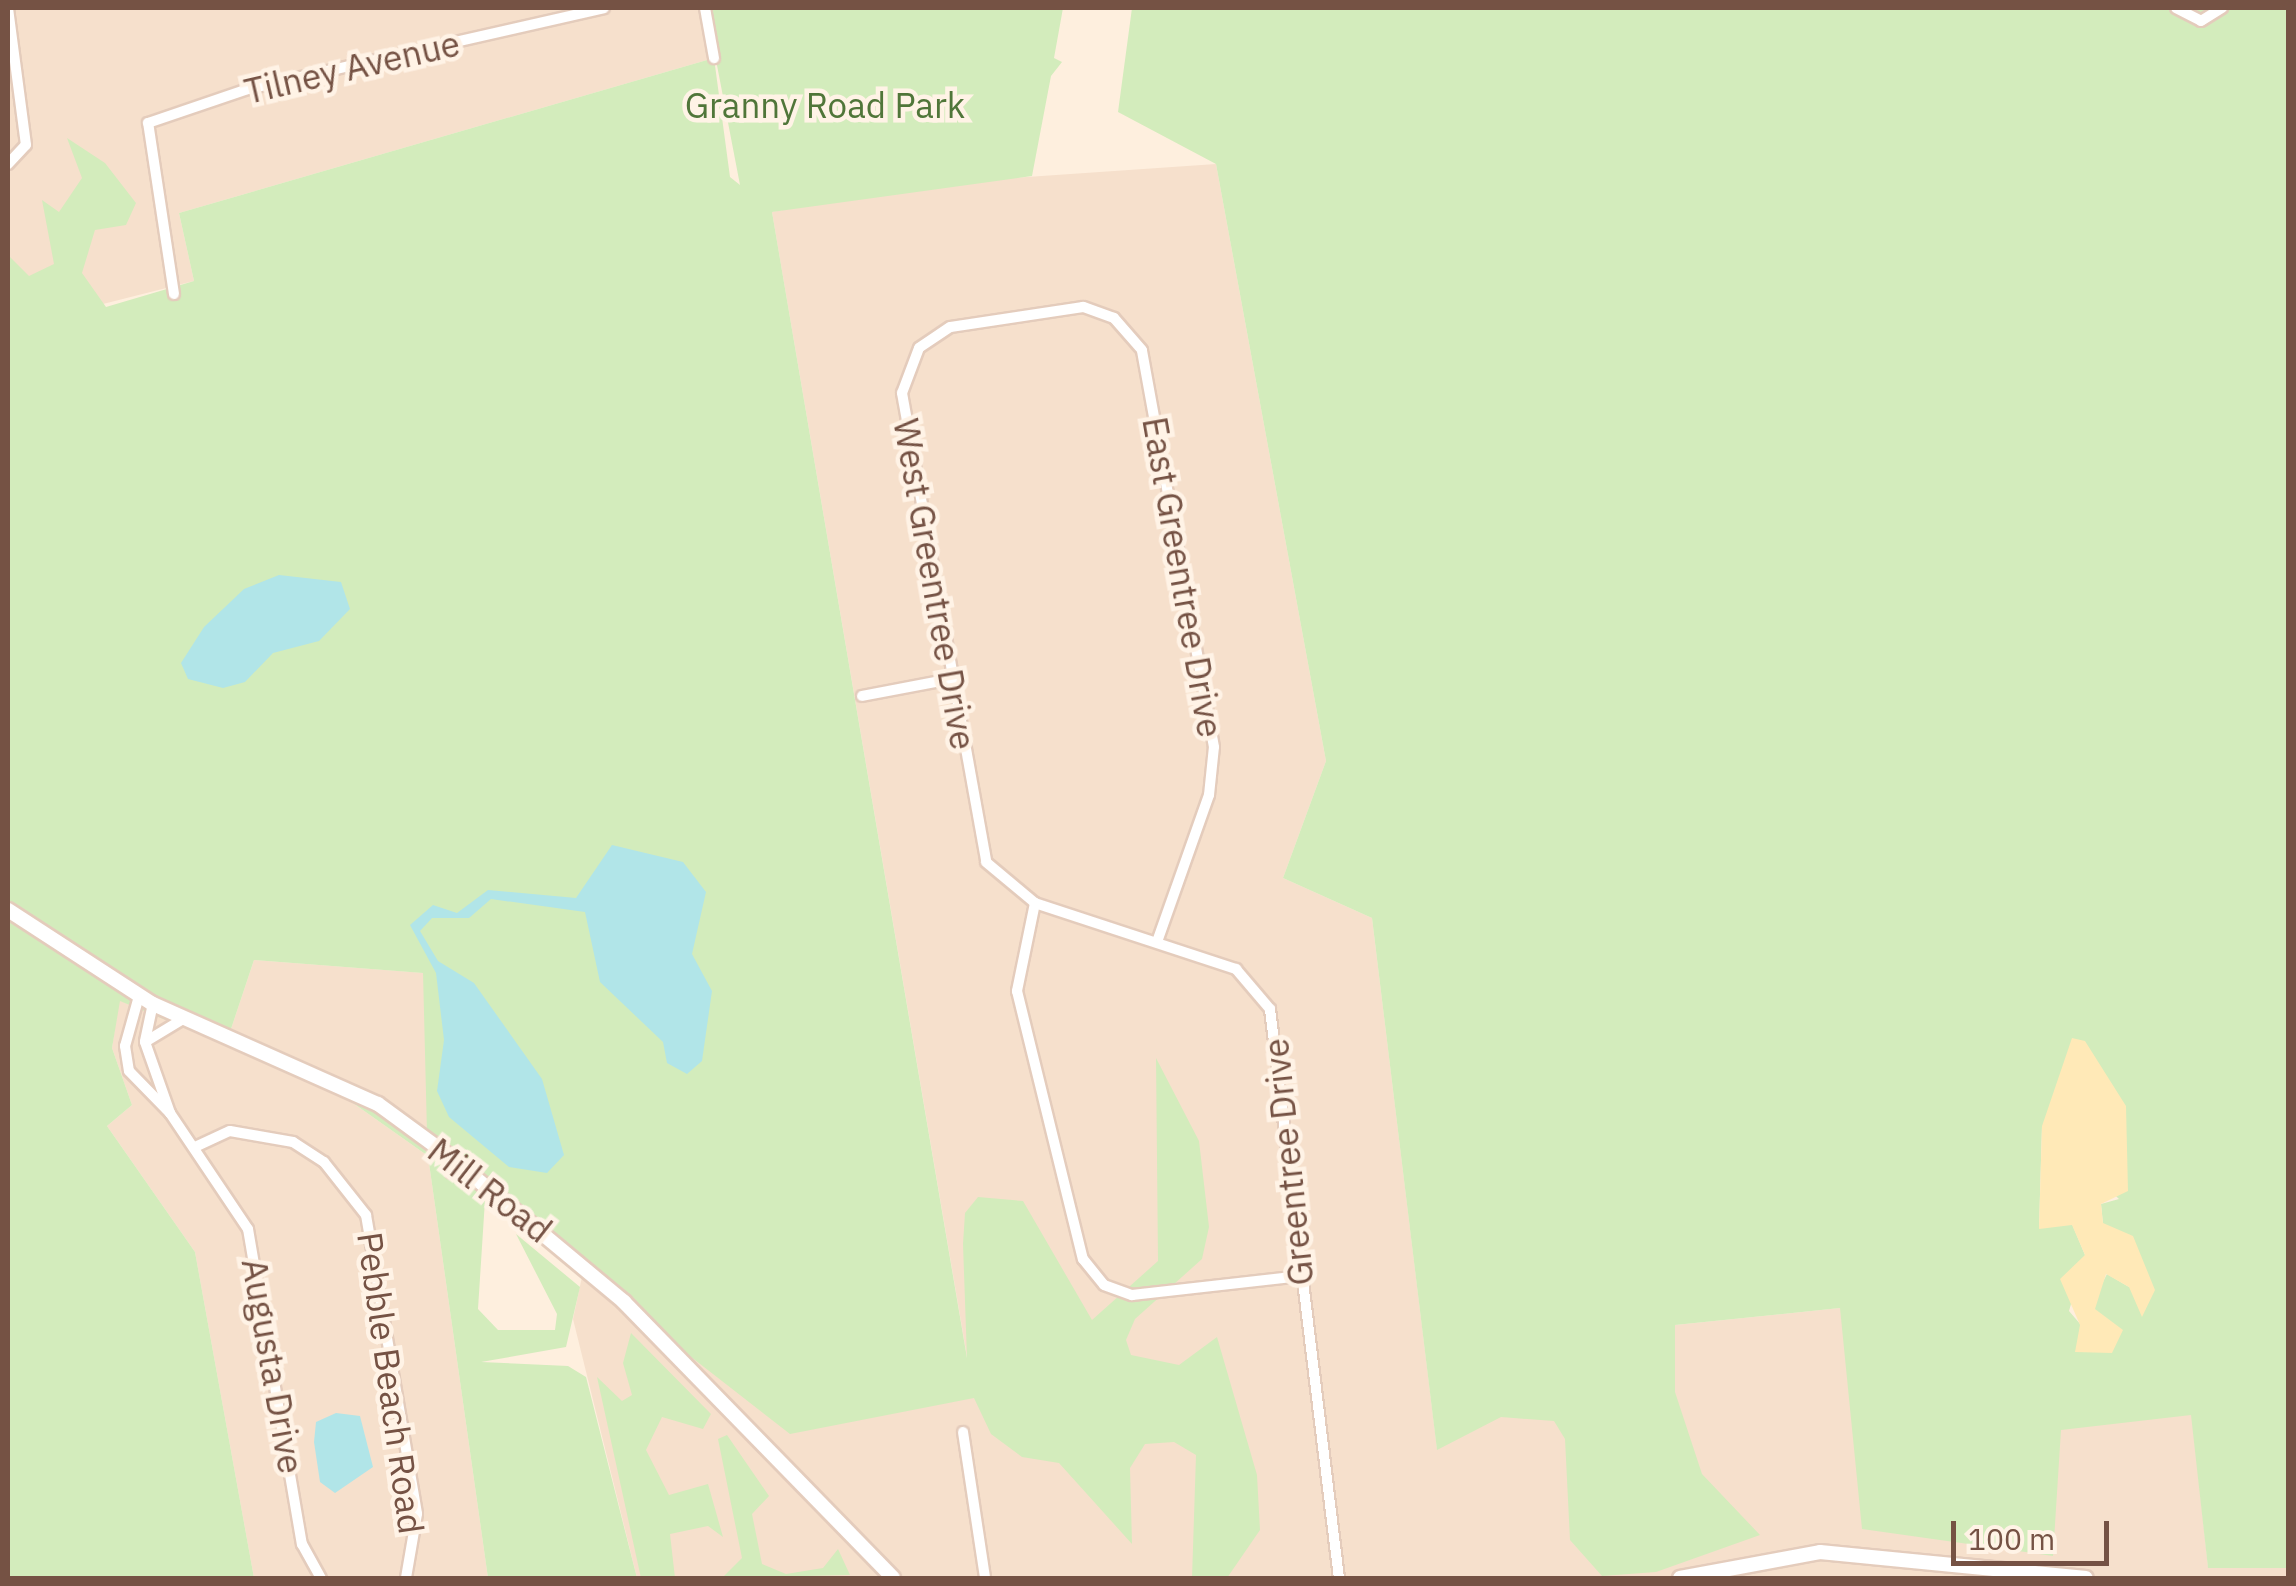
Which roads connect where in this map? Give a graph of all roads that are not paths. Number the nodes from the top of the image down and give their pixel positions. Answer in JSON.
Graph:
{"nodes":[{"id":1,"x":8,"y":8,"type":"edge"},
{"id":2,"x":604,"y":8,"type":"edge"},
{"id":3,"x":705,"y":8,"type":"edge"},
{"id":4,"x":2176,"y":8,"type":"edge"},
{"id":5,"x":2222,"y":8,"type":"edge"},
{"id":6,"x":553,"y":13,"type":"edge"},
{"id":7,"x":714,"y":58,"type":"dead end"},
{"id":8,"x":8,"y":164,"type":"edge"},
{"id":9,"x":174,"y":294,"type":"dead end"},
{"id":10,"x":1016,"y":316,"type":"joint"},
{"id":11,"x":951,"y":679,"type":"junction"},
{"id":12,"x":862,"y":696,"type":"dead end"},
{"id":13,"x":1035,"y":903,"type":"junction"},
{"id":14,"x":8,"y":910,"type":"edge"},
{"id":15,"x":1158,"y":939,"type":"junction"},
{"id":16,"x":146,"y":999,"type":"junction"},
{"id":17,"x":183,"y":1019,"type":"junction"},
{"id":18,"x":145,"y":1042,"type":"junction"},
{"id":19,"x":170,"y":1113,"type":"junction"},
{"id":20,"x":195,"y":1147,"type":"junction"},
{"id":21,"x":449,"y":1156,"type":"junction"},
{"id":22,"x":450,"y":1173,"type":"dead end"},
{"id":23,"x":1301,"y":1276,"type":"junction"},
{"id":24,"x":963,"y":1432,"type":"dead end"},
{"id":25,"x":2054,"y":1577,"type":"edge"},
{"id":26,"x":321,"y":1578,"type":"edge"},
{"id":27,"x":406,"y":1578,"type":"edge"},
{"id":28,"x":893,"y":1578,"type":"edge"},
{"id":29,"x":985,"y":1578,"type":"edge"},
{"id":30,"x":1339,"y":1578,"type":"edge"},
{"id":31,"x":1680,"y":1578,"type":"edge"},
{"id":32,"x":2086,"y":1578,"type":"edge"}],
"edges":[{"from":1,"to":8,"type":"street"},
{"from":2,"to":6,"type":"street","name":"Tilney Avenue"},
{"from":3,"to":7,"type":"street"},
{"from":4,"to":5,"type":"street"},
{"from":6,"to":9,"type":"street","name":"Tilney Avenue"},
{"from":10,"to":11,"type":"street","name":"West Greentree Drive"},
{"from":10,"to":15,"type":"street","name":"East Greentree Drive"},
{"from":11,"to":12,"type":"street"},
{"from":11,"to":13,"type":"street","name":"West Greentree Drive"},
{"from":13,"to":15,"type":"street","name":"Greentree Drive"},
{"from":13,"to":23,"type":"street"},
{"from":14,"to":16,"type":"main road","name":"Mill Road"},
{"from":15,"to":23,"type":"street","name":"Greentree Drive"},
{"from":16,"to":17,"type":"main road","name":"Mill Road"},
{"from":16,"to":18,"type":"street"},
{"from":16,"to":19,"type":"street","name":"Augusta Drive"},
{"from":17,"to":18,"type":"street"},
{"from":17,"to":21,"type":"main road","name":"Mill Road"},
{"from":18,"to":19,"type":"street","name":"Augusta Drive"},
{"from":19,"to":20,"type":"street","name":"Augusta Drive"},
{"from":20,"to":26,"type":"street","name":"Augusta Drive"},
{"from":20,"to":27,"type":"street","name":"Pebble Beach Road"},
{"from":21,"to":22,"type":"street"},
{"from":21,"to":28,"type":"main road","name":"Mill Road"},
{"from":23,"to":30,"type":"street","name":"Greentree Drive"},
{"from":24,"to":29,"type":"street"},
{"from":25,"to":31,"type":"main road"},
{"from":25,"to":32,"type":"main road"}]}
